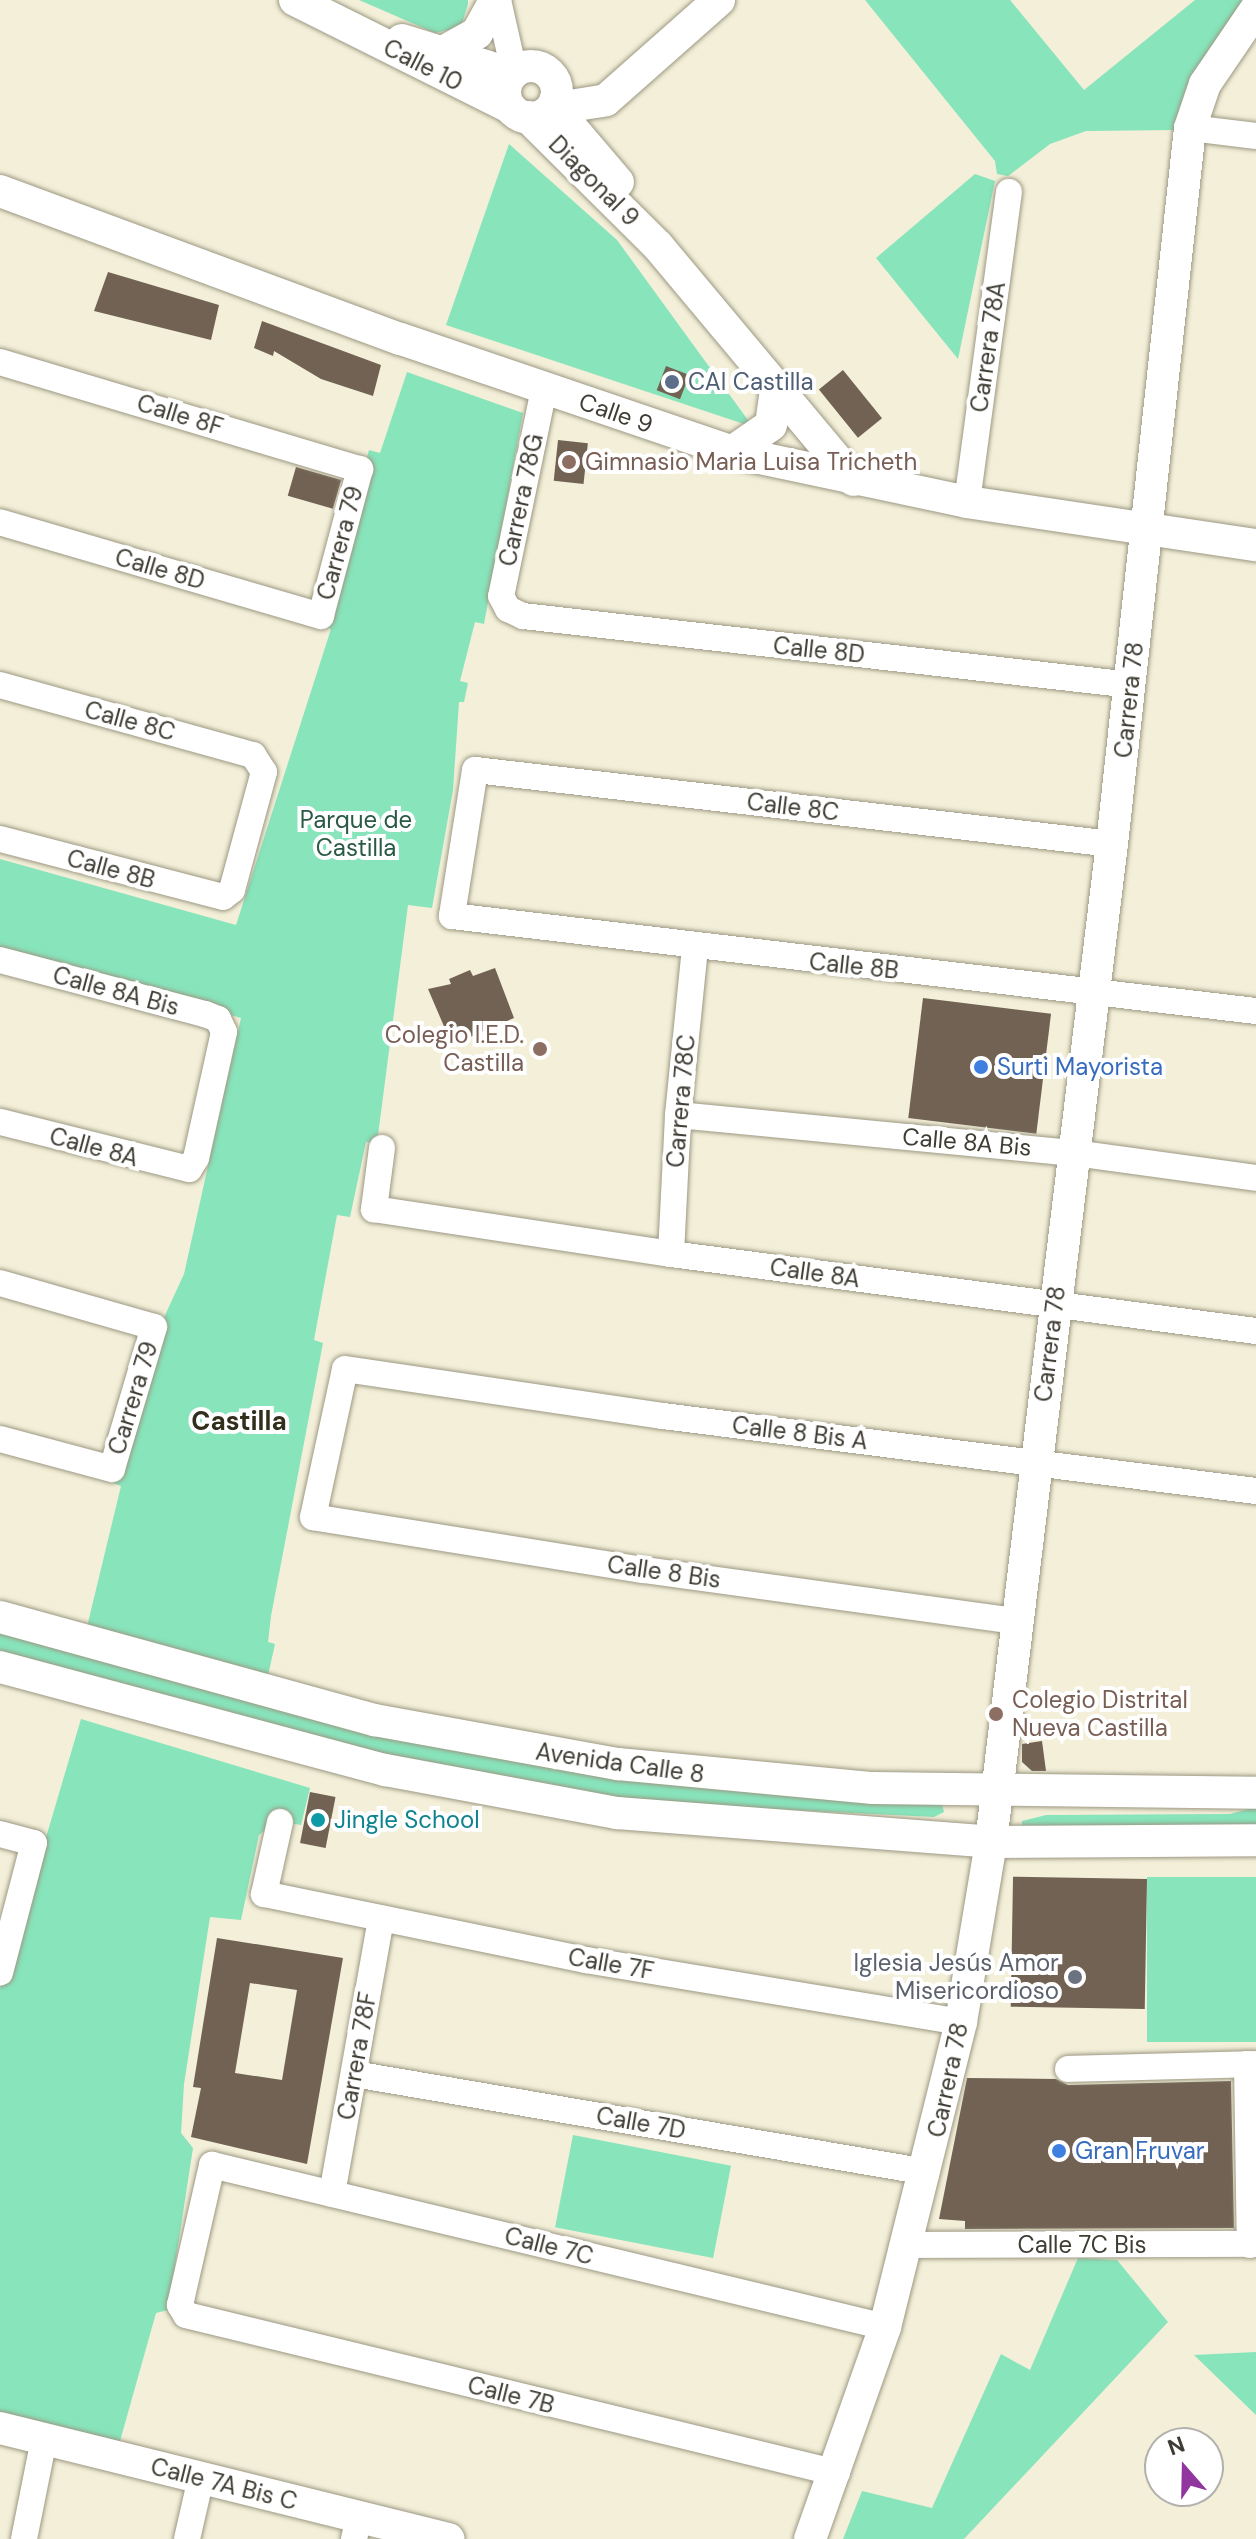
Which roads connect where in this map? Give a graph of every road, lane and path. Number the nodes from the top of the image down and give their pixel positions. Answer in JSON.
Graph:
{"nodes":[{"id":1,"x":295,"y":0,"type":"edge"},
{"id":2,"x":499,"y":0,"type":"edge"},
{"id":3,"x":719,"y":0,"type":"edge"},
{"id":4,"x":1256,"y":9,"type":"edge"},
{"id":5,"x":338,"y":19,"type":"junction"},
{"id":6,"x":443,"y":52,"type":"junction"},
{"id":7,"x":532,"y":91,"type":"junction"},
{"id":8,"x":611,"y":95,"type":"junction"},
{"id":9,"x":1190,"y":128,"type":"junction"},
{"id":10,"x":1256,"y":136,"type":"edge"},
{"id":11,"x":591,"y":146,"type":"junction"},
{"id":12,"x":0,"y":191,"type":"edge"},
{"id":13,"x":1009,"y":192,"type":"dead end"},
{"id":14,"x":658,"y":246,"type":"junction"},
{"id":15,"x":0,"y":362,"type":"edge"},
{"id":16,"x":776,"y":388,"type":"junction"},
{"id":17,"x":544,"y":389,"type":"junction"},
{"id":18,"x":732,"y":452,"type":"junction"},
{"id":19,"x":360,"y":469,"type":"joint"},
{"id":20,"x":854,"y":480,"type":"junction"},
{"id":21,"x":967,"y":502,"type":"junction"},
{"id":22,"x":0,"y":522,"type":"edge"},
{"id":23,"x":1148,"y":531,"type":"junction"},
{"id":24,"x":1256,"y":545,"type":"edge"},
{"id":25,"x":508,"y":609,"type":"joint"},
{"id":26,"x":321,"y":616,"type":"joint"},
{"id":27,"x":0,"y":685,"type":"edge"},
{"id":28,"x":1131,"y":685,"type":"junction"},
{"id":29,"x":0,"y":839,"type":"edge"},
{"id":30,"x":1112,"y":844,"type":"junction"},
{"id":31,"x":223,"y":897,"type":"joint"},
{"id":32,"x":452,"y":916,"type":"joint"},
{"id":33,"x":695,"y":949,"type":"junction"},
{"id":34,"x":0,"y":960,"type":"edge"},
{"id":35,"x":1093,"y":993,"type":"junction"},
{"id":36,"x":1256,"y":1011,"type":"edge"},
{"id":37,"x":678,"y":1115,"type":"junction"},
{"id":38,"x":0,"y":1122,"type":"edge"},
{"id":39,"x":382,"y":1148,"type":"dead end"},
{"id":40,"x":1074,"y":1153,"type":"junction"},
{"id":41,"x":189,"y":1169,"type":"joint"},
{"id":42,"x":1256,"y":1178,"type":"edge"},
{"id":43,"x":671,"y":1254,"type":"junction"},
{"id":44,"x":0,"y":1283,"type":"edge"},
{"id":45,"x":1055,"y":1305,"type":"junction"},
{"id":46,"x":1256,"y":1331,"type":"edge"},
{"id":47,"x":0,"y":1439,"type":"edge"},
{"id":48,"x":1035,"y":1463,"type":"junction"},
{"id":49,"x":1256,"y":1491,"type":"edge"},
{"id":50,"x":313,"y":1517,"type":"joint"},
{"id":51,"x":0,"y":1617,"type":"edge"},
{"id":52,"x":1016,"y":1621,"type":"junction"},
{"id":53,"x":0,"y":1667,"type":"edge"},
{"id":54,"x":997,"y":1793,"type":"junction"},
{"id":55,"x":1256,"y":1793,"type":"edge"},
{"id":56,"x":280,"y":1822,"type":"dead end"},
{"id":57,"x":0,"y":1834,"type":"edge"},
{"id":58,"x":1256,"y":1840,"type":"edge"},
{"id":59,"x":991,"y":1842,"type":"junction"},
{"id":60,"x":381,"y":1918,"type":"junction"},
{"id":61,"x":0,"y":1973,"type":"edge"},
{"id":62,"x":961,"y":2022,"type":"junction"},
{"id":63,"x":1252,"y":2064,"type":"edge"},
{"id":64,"x":1068,"y":2069,"type":"dead end"},
{"id":65,"x":354,"y":2074,"type":"junction"},
{"id":66,"x":927,"y":2172,"type":"junction"},
{"id":67,"x":332,"y":2194,"type":"junction"},
{"id":68,"x":1253,"y":2244,"type":"edge"},
{"id":69,"x":908,"y":2245,"type":"junction"},
{"id":70,"x":186,"y":2315,"type":"joint"},
{"id":71,"x":885,"y":2327,"type":"junction"},
{"id":72,"x":0,"y":2428,"type":"edge"},
{"id":73,"x":44,"y":2439,"type":"junction"},
{"id":74,"x":837,"y":2473,"type":"junction"},
{"id":75,"x":201,"y":2478,"type":"junction"},
{"id":76,"x":357,"y":2528,"type":"edge"},
{"id":77,"x":24,"y":2539,"type":"edge"},
{"id":78,"x":187,"y":2539,"type":"edge"},
{"id":79,"x":448,"y":2539,"type":"edge"},
{"id":80,"x":810,"y":2539,"type":"edge"}],
"edges":[{"from":1,"to":5,"type":"street","name":"Calle 10"},
{"from":2,"to":6,"type":"street"},
{"from":2,"to":7,"type":"street"},
{"from":3,"to":8,"type":"street"},
{"from":4,"to":9,"type":"street","name":"Carrera 78"},
{"from":5,"to":6,"type":"street","name":"Calle 10"},
{"from":5,"to":7,"type":"street","name":"Calle 10"},
{"from":6,"to":7,"type":"street","name":"Calle 10"},
{"from":7,"to":8,"type":"street"},
{"from":7,"to":11,"type":"street","name":"Diagonal 9"},
{"from":7,"to":14,"type":"street","name":"Diagonal 9"},
{"from":8,"to":11,"type":"street"},
{"from":9,"to":10,"type":"street"},
{"from":9,"to":23,"type":"street","name":"Carrera 78"},
{"from":11,"to":14,"type":"street","name":"Diagonal 9"},
{"from":12,"to":17,"type":"street","name":"Calle 9"},
{"from":13,"to":21,"type":"street","name":"Carrera 78A"},
{"from":14,"to":16,"type":"street","name":"Diagonal 9"},
{"from":15,"to":19,"type":"street","name":"Calle 8F"},
{"from":16,"to":18,"type":"street"},
{"from":16,"to":20,"type":"street","name":"Diagonal 9"},
{"from":17,"to":18,"type":"street","name":"Calle 9"},
{"from":17,"to":25,"type":"street","name":"Carrera 78G"},
{"from":18,"to":20,"type":"street","name":"Calle 9"},
{"from":19,"to":26,"type":"street","name":"Carrera 79"},
{"from":20,"to":21,"type":"street","name":"Calle 9"},
{"from":21,"to":23,"type":"street","name":"Calle 9"},
{"from":22,"to":26,"type":"street","name":"Calle 8D"},
{"from":23,"to":24,"type":"street","name":"Calle 9"},
{"from":23,"to":28,"type":"street","name":"Carrera 78"},
{"from":25,"to":28,"type":"street","name":"Calle 8D"},
{"from":27,"to":31,"type":"street","name":"Calle 8C"},
{"from":28,"to":30,"type":"street","name":"Carrera 78"},
{"from":29,"to":31,"type":"street","name":"Calle 8B"},
{"from":30,"to":32,"type":"street","name":"Calle 8C"},
{"from":30,"to":35,"type":"street","name":"Carrera 78"},
{"from":32,"to":33,"type":"street","name":"Calle 8B"},
{"from":33,"to":35,"type":"street","name":"Calle 8B"},
{"from":33,"to":37,"type":"street","name":"Carrera 78C"},
{"from":34,"to":41,"type":"street","name":"Calle 8A Bis"},
{"from":35,"to":36,"type":"street","name":"Calle 8B"},
{"from":35,"to":40,"type":"street","name":"Carrera 78"},
{"from":37,"to":40,"type":"street","name":"Calle 8A Bis"},
{"from":37,"to":43,"type":"street","name":"Carrera 78C"},
{"from":38,"to":41,"type":"street","name":"Calle 8A"},
{"from":39,"to":43,"type":"street","name":"Calle 8A"},
{"from":40,"to":42,"type":"street","name":"Calle 8A Bis"},
{"from":40,"to":45,"type":"street","name":"Carrera 78"},
{"from":43,"to":45,"type":"street","name":"Calle 8A"},
{"from":44,"to":47,"type":"street","name":"Carrera 79"},
{"from":45,"to":46,"type":"street","name":"Calle 8A"},
{"from":45,"to":48,"type":"street","name":"Carrera 78"},
{"from":48,"to":49,"type":"street","name":"Calle 8 Bis A"},
{"from":48,"to":50,"type":"street","name":"Calle 8 Bis A"},
{"from":48,"to":52,"type":"street","name":"Carrera 78"},
{"from":50,"to":52,"type":"street","name":"Calle 8 Bis"},
{"from":51,"to":54,"type":"street","name":"Avenida Calle 8"},
{"from":52,"to":54,"type":"street","name":"Carrera 78"},
{"from":53,"to":59,"type":"street","name":"Avenida Calle 8"},
{"from":54,"to":55,"type":"street","name":"Avenida Calle 8"},
{"from":54,"to":59,"type":"street","name":"Carrera 78"},
{"from":56,"to":60,"type":"street","name":"Calle 7F"},
{"from":57,"to":61,"type":"street"},
{"from":58,"to":59,"type":"street","name":"Avenida Calle 8"},
{"from":59,"to":62,"type":"street","name":"Carrera 78"},
{"from":60,"to":62,"type":"street","name":"Calle 7F"},
{"from":60,"to":65,"type":"street","name":"Carrera 78F"},
{"from":62,"to":66,"type":"street","name":"Carrera 78"},
{"from":63,"to":64,"type":"street"},
{"from":63,"to":68,"type":"street"},
{"from":65,"to":66,"type":"street","name":"Calle 7D"},
{"from":65,"to":67,"type":"street","name":"Carrera 78F"},
{"from":66,"to":69,"type":"street","name":"Carrera 78"},
{"from":67,"to":70,"type":"street","name":"Calle 7C"},
{"from":67,"to":71,"type":"street","name":"Calle 7C"},
{"from":68,"to":69,"type":"street","name":"Calle 7C Bis"},
{"from":69,"to":71,"type":"street","name":"Carrera 78"},
{"from":70,"to":74,"type":"street","name":"Calle 7B"},
{"from":71,"to":74,"type":"street","name":"Carrera 78"},
{"from":72,"to":73,"type":"street","name":"Calle 7A Bis C"},
{"from":73,"to":75,"type":"street","name":"Calle 7A Bis C"},
{"from":73,"to":77,"type":"street"},
{"from":74,"to":80,"type":"street","name":"Carrera 78"},
{"from":75,"to":76,"type":"street","name":"Calle 7A Bis C"},
{"from":75,"to":78,"type":"street"},
{"from":76,"to":79,"type":"street","name":"Calle 7A Bis C"}]}
